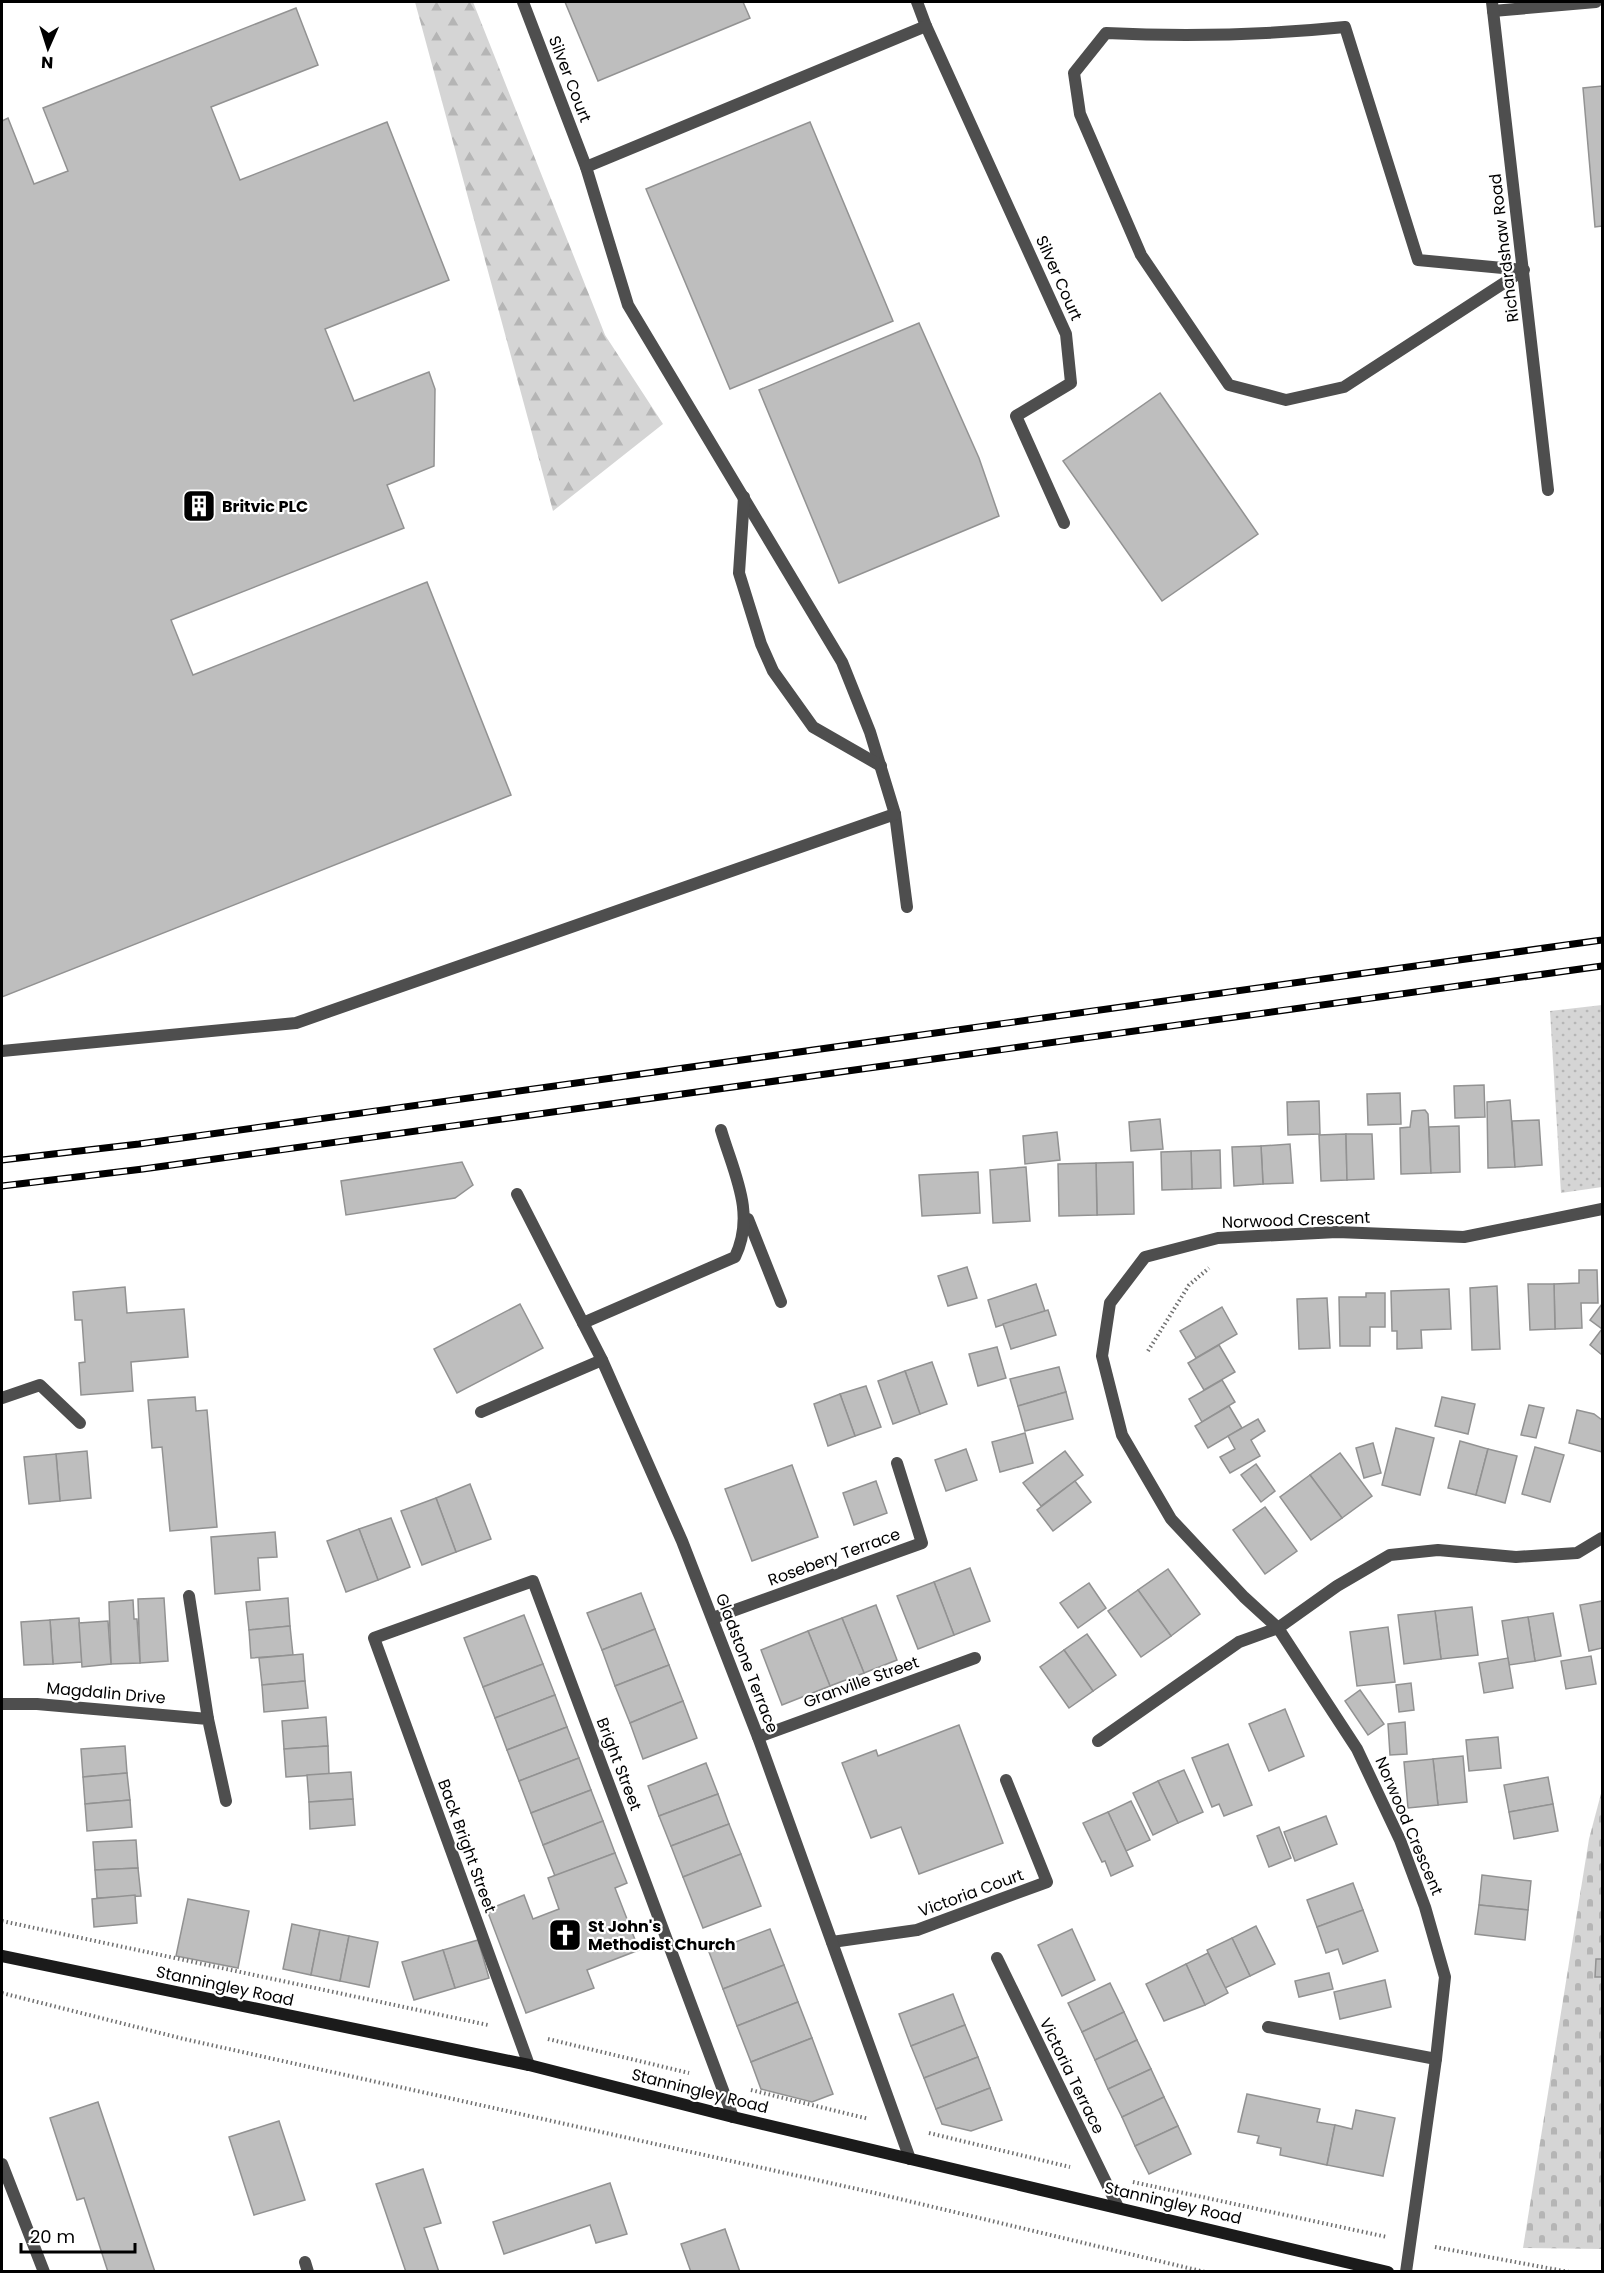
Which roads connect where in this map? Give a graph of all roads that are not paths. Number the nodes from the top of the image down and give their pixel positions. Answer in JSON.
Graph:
{"nodes":[{"id":1,"x":523,"y":2,"type":"edge"},
{"id":2,"x":917,"y":2,"type":"edge"},
{"id":3,"x":1596,"y":2,"type":"edge"},
{"id":4,"x":1492,"y":6,"type":"edge"},
{"id":5,"x":926,"y":26,"type":"junction"},
{"id":6,"x":586,"y":167,"type":"junction"},
{"id":7,"x":1524,"y":270,"type":"junction"},
{"id":8,"x":1548,"y":490,"type":"dead end"},
{"id":9,"x":744,"y":497,"type":"junction"},
{"id":10,"x":1064,"y":523,"type":"dead end"},
{"id":11,"x":881,"y":766,"type":"junction"},
{"id":12,"x":895,"y":814,"type":"junction"},
{"id":13,"x":907,"y":907,"type":"dead end"},
{"id":14,"x":2,"y":1051,"type":"edge"},
{"id":15,"x":720,"y":1130,"type":"dead end"},
{"id":16,"x":517,"y":1194,"type":"dead end"},
{"id":17,"x":1602,"y":1209,"type":"edge"},
{"id":18,"x":746,"y":1215,"type":"junction"},
{"id":19,"x":781,"y":1302,"type":"dead end"},
{"id":20,"x":583,"y":1323,"type":"junction"},
{"id":21,"x":602,"y":1360,"type":"junction"},
{"id":22,"x":2,"y":1398,"type":"edge"},
{"id":23,"x":481,"y":1412,"type":"dead end"},
{"id":24,"x":80,"y":1423,"type":"dead end"},
{"id":25,"x":897,"y":1462,"type":"dead end"},
{"id":26,"x":1602,"y":1538,"type":"edge"},
{"id":27,"x":189,"y":1596,"type":"dead end"},
{"id":28,"x":713,"y":1618,"type":"junction"},
{"id":29,"x":1278,"y":1628,"type":"junction"},
{"id":30,"x":374,"y":1638,"type":"joint"},
{"id":31,"x":975,"y":1658,"type":"dead end"},
{"id":32,"x":2,"y":1704,"type":"edge"},
{"id":33,"x":208,"y":1719,"type":"junction"},
{"id":34,"x":758,"y":1737,"type":"junction"},
{"id":35,"x":1098,"y":1741,"type":"dead end"},
{"id":36,"x":1006,"y":1780,"type":"dead end"},
{"id":37,"x":226,"y":1801,"type":"dead end"},
{"id":38,"x":832,"y":1942,"type":"junction"},
{"id":39,"x":2,"y":1956,"type":"edge"},
{"id":40,"x":997,"y":1958,"type":"dead end"},
{"id":41,"x":1268,"y":2027,"type":"dead end"},
{"id":42,"x":1436,"y":2059,"type":"junction"},
{"id":43,"x":529,"y":2065,"type":"junction"},
{"id":44,"x":733,"y":2117,"type":"junction"},
{"id":45,"x":910,"y":2159,"type":"junction"},
{"id":46,"x":2,"y":2164,"type":"edge"},
{"id":47,"x":1118,"y":2207,"type":"junction"},
{"id":48,"x":44,"y":2271,"type":"edge"},
{"id":49,"x":1388,"y":2271,"type":"edge"},
{"id":50,"x":1407,"y":2271,"type":"edge"}],
"edges":[{"from":1,"to":6,"type":"street","name":"Silver Court"},
{"from":2,"to":5,"type":"street","name":"Silver Court"},
{"from":3,"to":4,"type":"street"},
{"from":4,"to":7,"type":"street","name":"Richardshaw Road"},
{"from":5,"to":6,"type":"street"},
{"from":5,"to":10,"type":"street","name":"Silver Court"},
{"from":6,"to":9,"type":"street","name":"Silver Court"},
{"from":7,"to":7,"type":"street"},
{"from":7,"to":8,"type":"street","name":"Richardshaw Road"},
{"from":9,"to":11,"type":"street","name":"Silver Court"},
{"from":9,"to":11,"type":"street"},
{"from":11,"to":12,"type":"street","name":"Silver Court"},
{"from":12,"to":13,"type":"street","name":"Silver Court"},
{"from":12,"to":14,"type":"street"},
{"from":15,"to":18,"type":"street"},
{"from":16,"to":20,"type":"street","name":"Gladstone Terrace"},
{"from":17,"to":29,"type":"street","name":"Norwood Crescent"},
{"from":18,"to":19,"type":"street"},
{"from":18,"to":20,"type":"street"},
{"from":20,"to":21,"type":"street","name":"Gladstone Terrace"},
{"from":21,"to":23,"type":"street"},
{"from":21,"to":28,"type":"street","name":"Gladstone Terrace"},
{"from":22,"to":24,"type":"street"},
{"from":25,"to":28,"type":"street","name":"Rosebery Terrace"},
{"from":26,"to":29,"type":"street"},
{"from":27,"to":33,"type":"street"},
{"from":28,"to":34,"type":"street","name":"Gladstone Terrace"},
{"from":29,"to":35,"type":"street"},
{"from":29,"to":42,"type":"street","name":"Norwood Crescent"},
{"from":30,"to":43,"type":"street","name":"Back Bright Street"},
{"from":30,"to":44,"type":"street","name":"Bright Street"},
{"from":31,"to":34,"type":"street","name":"Granville Street"},
{"from":32,"to":33,"type":"street","name":"Magdalin Drive"},
{"from":33,"to":37,"type":"street"},
{"from":34,"to":38,"type":"street","name":"Gladstone Terrace"},
{"from":36,"to":38,"type":"street","name":"Victoria Court"},
{"from":38,"to":45,"type":"street","name":"Gladstone Terrace"},
{"from":39,"to":43,"type":"main road","name":"Stanningley Road"},
{"from":40,"to":47,"type":"street","name":"Victoria Terrace"},
{"from":41,"to":42,"type":"street"},
{"from":42,"to":50,"type":"street","name":"Norwood Crescent"},
{"from":43,"to":44,"type":"main road","name":"Stanningley Road"},
{"from":44,"to":45,"type":"main road","name":"Stanningley Road"},
{"from":45,"to":47,"type":"main road","name":"Stanningley Road"},
{"from":46,"to":48,"type":"street"},
{"from":47,"to":49,"type":"main road","name":"Stanningley Road"}]}
